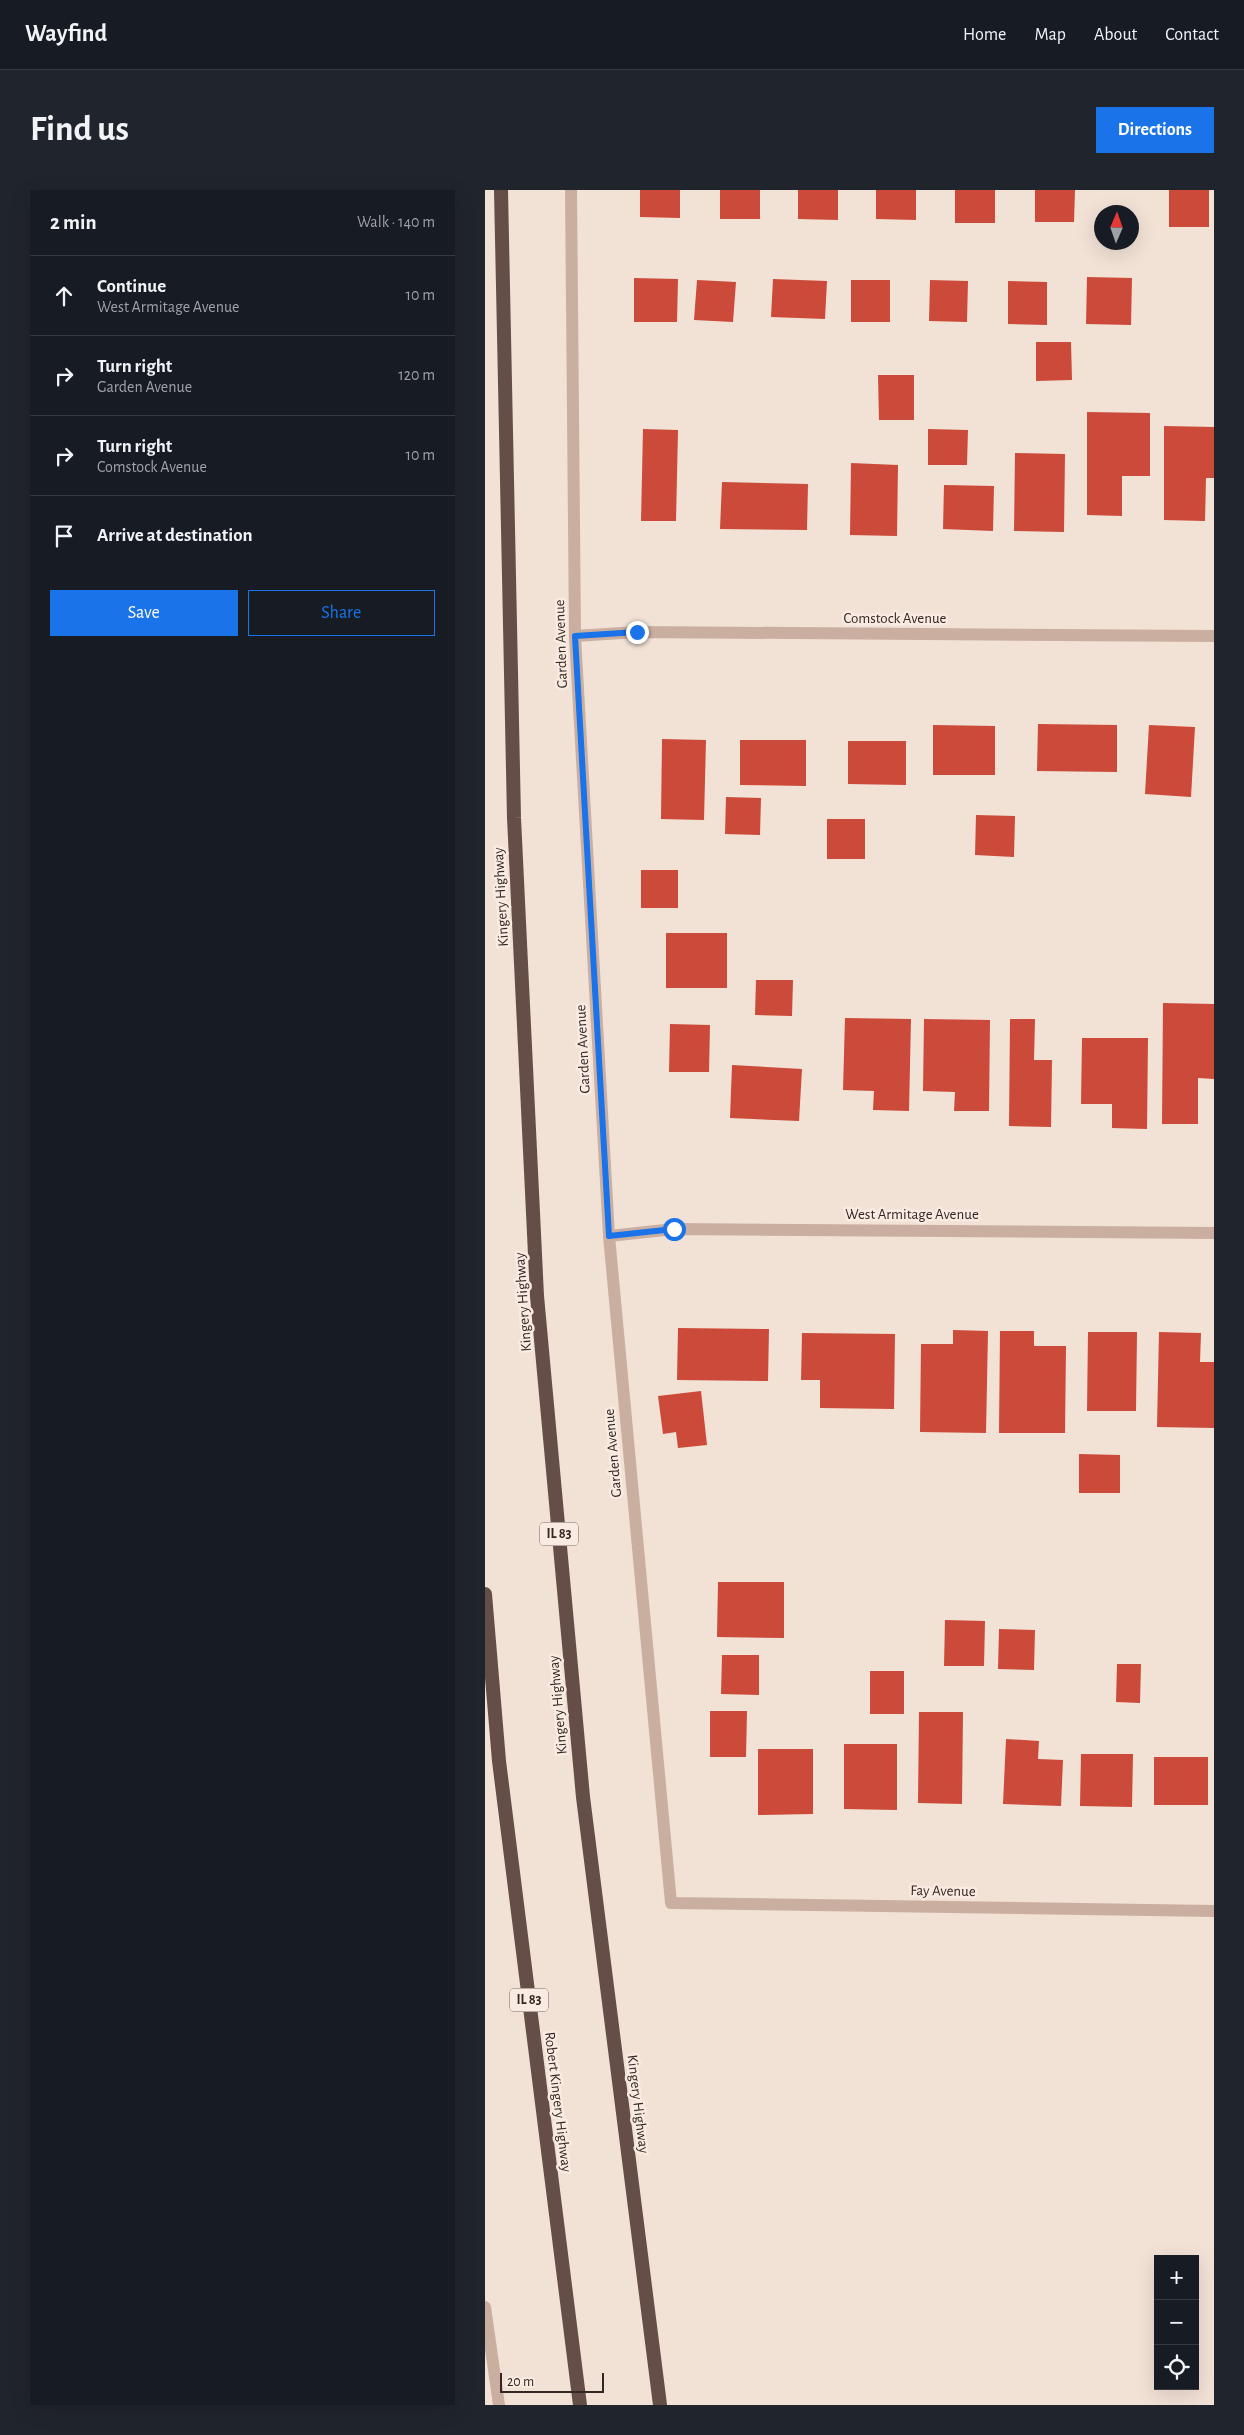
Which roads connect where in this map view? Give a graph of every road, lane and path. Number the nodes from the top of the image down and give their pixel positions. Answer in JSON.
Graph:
{"nodes":[{"id":1,"x":501,"y":190,"type":"edge"},
{"id":2,"x":571,"y":190,"type":"edge"},
{"id":3,"x":575,"y":636,"type":"junction"},
{"id":4,"x":1214,"y":636,"type":"edge"},
{"id":5,"x":1214,"y":1233,"type":"edge"},
{"id":6,"x":609,"y":1236,"type":"junction"},
{"id":7,"x":485,"y":1594,"type":"edge"},
{"id":8,"x":671,"y":1903,"type":"joint"},
{"id":9,"x":1214,"y":1911,"type":"edge"},
{"id":10,"x":485,"y":2307,"type":"edge"},
{"id":11,"x":499,"y":2405,"type":"edge"},
{"id":12,"x":581,"y":2405,"type":"edge"},
{"id":13,"x":660,"y":2405,"type":"edge"}],
"edges":[{"from":1,"to":13,"type":"highway","name":"Kingery Highway","number":"IL 83"},
{"from":2,"to":3,"type":"street","name":"Garden Avenue"},
{"from":3,"to":4,"type":"street","name":"Comstock Avenue"},
{"from":3,"to":6,"type":"street","name":"Garden Avenue"},
{"from":5,"to":6,"type":"street","name":"West Armitage Avenue"},
{"from":6,"to":8,"type":"street","name":"Garden Avenue"},
{"from":7,"to":12,"type":"highway","name":"Robert Kingery Highway","number":"IL 83"},
{"from":8,"to":9,"type":"street","name":"Fay Avenue"},
{"from":10,"to":11,"type":"street"}]}
